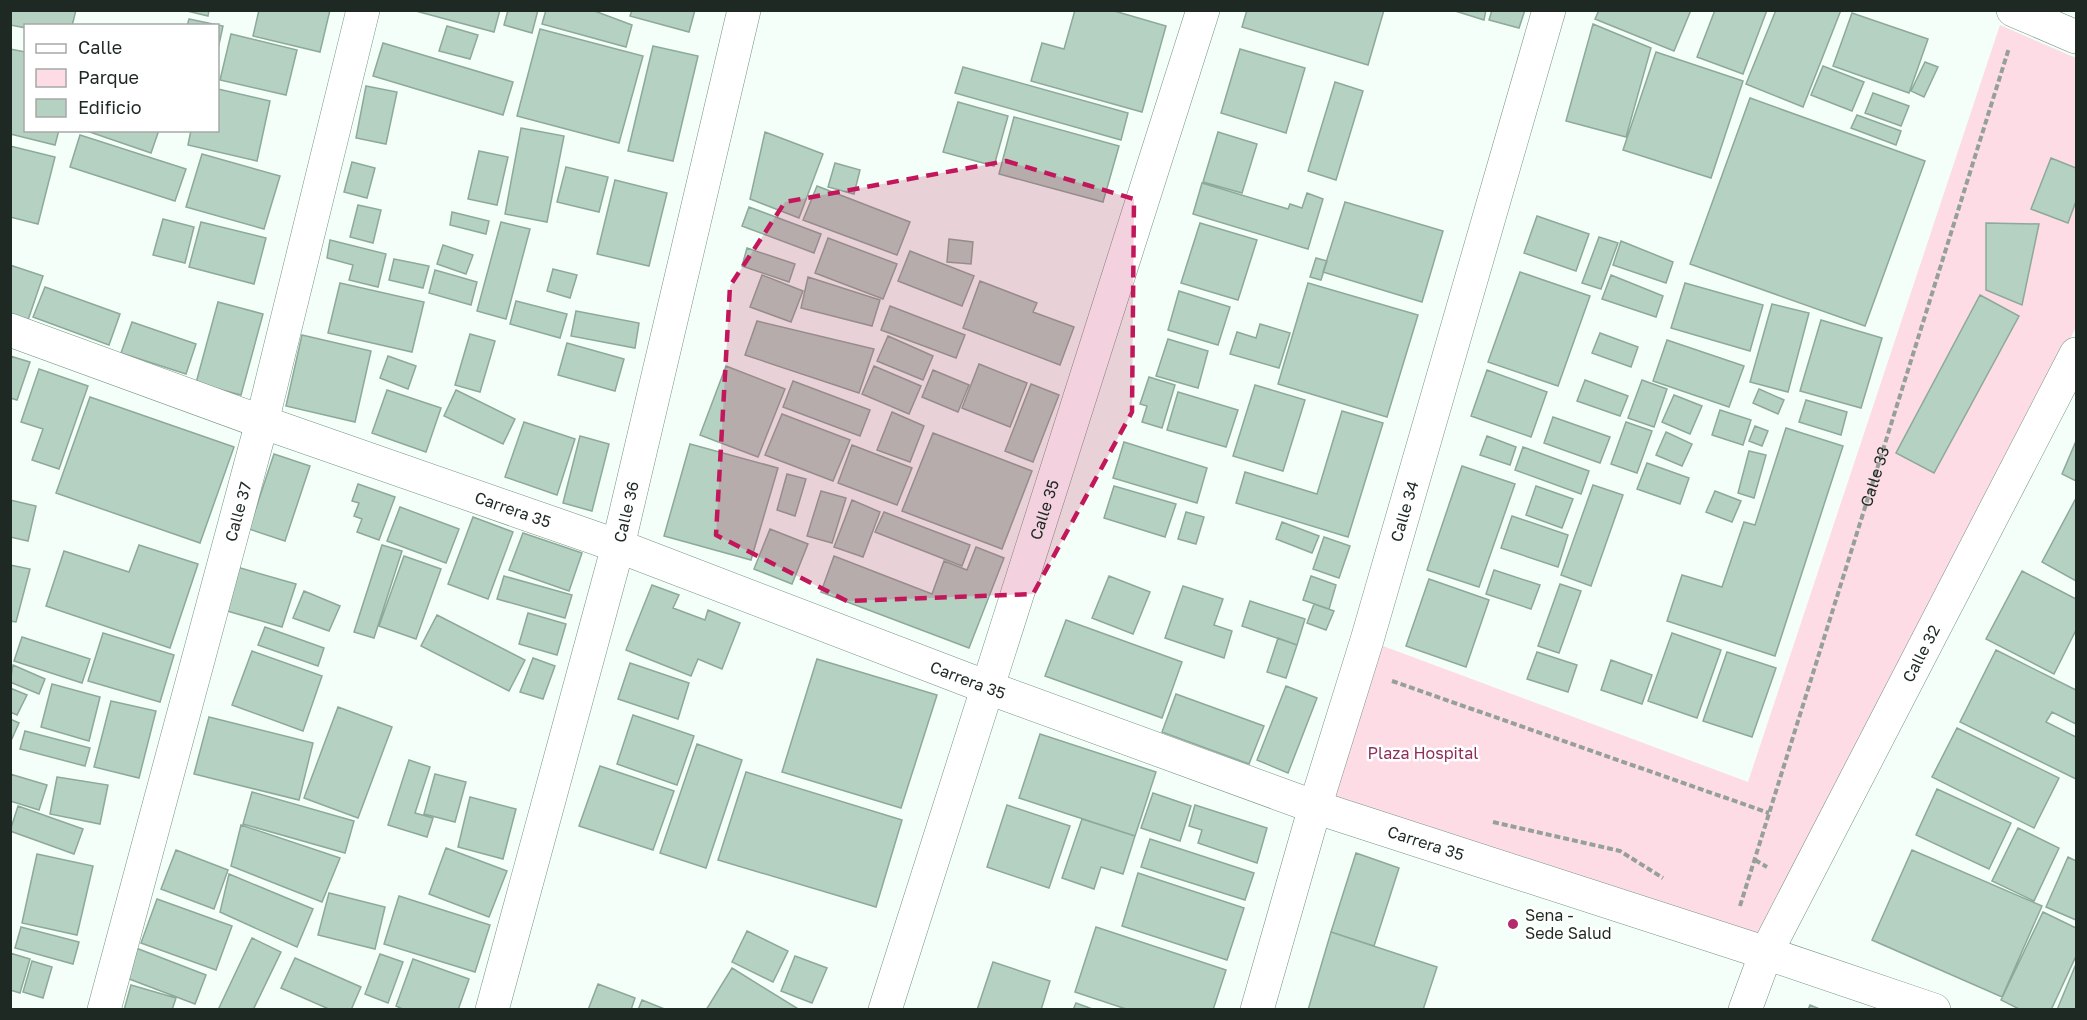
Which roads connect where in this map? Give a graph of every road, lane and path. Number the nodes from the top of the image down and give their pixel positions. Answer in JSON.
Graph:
{"nodes":[{"id":1,"x":363,"y":10,"type":"edge"},
{"id":2,"x":744,"y":10,"type":"edge"},
{"id":3,"x":1203,"y":10,"type":"edge"},
{"id":4,"x":1548,"y":10,"type":"edge"},
{"id":5,"x":2018,"y":11,"type":"edge"},
{"id":6,"x":2076,"y":37,"type":"edge"},
{"id":7,"x":10,"y":330,"type":"edge"},
{"id":8,"x":2076,"y":354,"type":"edge"},
{"id":9,"x":262,"y":422,"type":"junction"},
{"id":10,"x":618,"y":546,"type":"junction"},
{"id":11,"x":1357,"y":669,"type":"junction"},
{"id":12,"x":989,"y":688,"type":"junction"},
{"id":13,"x":1315,"y":807,"type":"junction"},
{"id":14,"x":1769,"y":813,"type":"junction"},
{"id":15,"x":1729,"y":941,"type":"junction"},
{"id":16,"x":1766,"y":953,"type":"junction"},
{"id":17,"x":104,"y":1010,"type":"edge"},
{"id":18,"x":492,"y":1010,"type":"edge"},
{"id":19,"x":885,"y":1010,"type":"edge"},
{"id":20,"x":1257,"y":1010,"type":"edge"},
{"id":21,"x":1745,"y":1010,"type":"edge"},
{"id":22,"x":1934,"y":1010,"type":"edge"}],
"edges":[{"from":1,"to":9,"type":"street","name":"Calle 37"},
{"from":2,"to":10,"type":"street","name":"Calle 36"},
{"from":3,"to":12,"type":"street","name":"Calle 35"},
{"from":4,"to":11,"type":"street","name":"Calle 34"},
{"from":5,"to":6,"type":"street"},
{"from":5,"to":14,"type":"path","name":"Calle 33"},
{"from":7,"to":9,"type":"street","name":"Carrera 35"},
{"from":8,"to":16,"type":"street","name":"Calle 32"},
{"from":9,"to":10,"type":"street","name":"Carrera 35"},
{"from":9,"to":17,"type":"street","name":"Calle 37"},
{"from":10,"to":12,"type":"street","name":"Carrera 35"},
{"from":10,"to":18,"type":"street","name":"Calle 36"},
{"from":11,"to":13,"type":"street","name":"Calle 34"},
{"from":11,"to":14,"type":"path"},
{"from":12,"to":13,"type":"street","name":"Carrera 35"},
{"from":12,"to":19,"type":"street","name":"Calle 35"},
{"from":13,"to":15,"type":"street","name":"Carrera 35"},
{"from":13,"to":20,"type":"street","name":"Calle 34"},
{"from":14,"to":15,"type":"path","name":"Calle 33"},
{"from":15,"to":16,"type":"street","name":"Carrera 35"},
{"from":16,"to":21,"type":"street"},
{"from":16,"to":22,"type":"street","name":"Carrera 35"}]}
